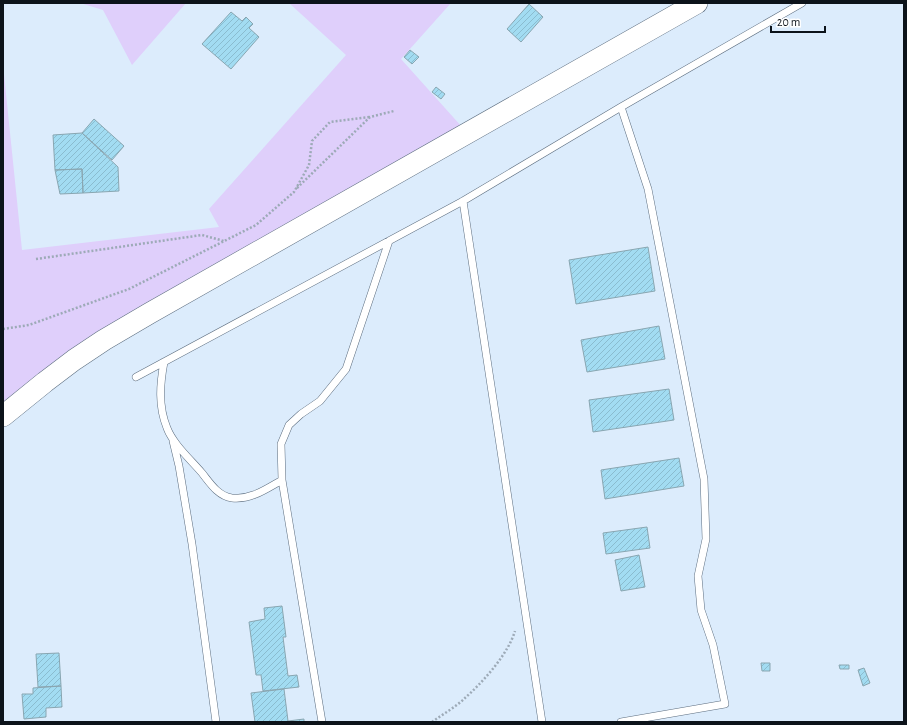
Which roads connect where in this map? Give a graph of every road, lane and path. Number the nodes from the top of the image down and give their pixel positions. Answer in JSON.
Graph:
{"nodes":[{"id":1,"x":697,"y":3,"type":"edge"},
{"id":2,"x":802,"y":3,"type":"edge"},
{"id":3,"x":621,"y":107,"type":"junction"},
{"id":4,"x":394,"y":111,"type":"dead end"},
{"id":5,"x":370,"y":117,"type":"junction"},
{"id":6,"x":294,"y":192,"type":"junction"},
{"id":7,"x":463,"y":201,"type":"junction"},
{"id":8,"x":224,"y":241,"type":"junction"},
{"id":9,"x":389,"y":241,"type":"junction"},
{"id":10,"x":36,"y":259,"type":"dead end"},
{"id":11,"x":3,"y":329,"type":"edge"},
{"id":12,"x":164,"y":362,"type":"junction"},
{"id":13,"x":136,"y":377,"type":"dead end"},
{"id":14,"x":3,"y":416,"type":"edge"},
{"id":15,"x":172,"y":437,"type":"junction"},
{"id":16,"x":282,"y":480,"type":"junction"},
{"id":17,"x":524,"y":601,"type":"junction"},
{"id":18,"x":216,"y":722,"type":"edge"},
{"id":19,"x":322,"y":722,"type":"edge"},
{"id":20,"x":432,"y":722,"type":"edge"},
{"id":21,"x":542,"y":722,"type":"edge"},
{"id":22,"x":620,"y":722,"type":"edge"}],
"edges":[{"from":1,"to":14,"type":"street"},
{"from":2,"to":3,"type":"lane"},
{"from":3,"to":7,"type":"lane"},
{"from":3,"to":22,"type":"lane"},
{"from":4,"to":5,"type":"path"},
{"from":5,"to":6,"type":"path"},
{"from":5,"to":6,"type":"path"},
{"from":6,"to":8,"type":"path"},
{"from":7,"to":9,"type":"lane"},
{"from":7,"to":17,"type":"lane"},
{"from":8,"to":10,"type":"path"},
{"from":8,"to":11,"type":"path"},
{"from":9,"to":12,"type":"lane"},
{"from":9,"to":16,"type":"lane"},
{"from":12,"to":13,"type":"lane"},
{"from":12,"to":15,"type":"lane"},
{"from":15,"to":16,"type":"lane"},
{"from":15,"to":18,"type":"lane"},
{"from":16,"to":19,"type":"lane"},
{"from":17,"to":20,"type":"path"},
{"from":17,"to":21,"type":"lane"}]}
